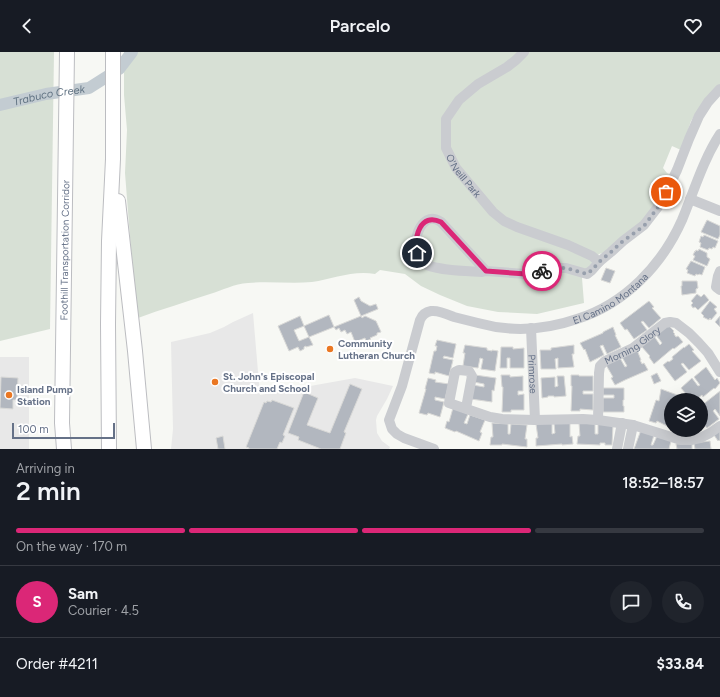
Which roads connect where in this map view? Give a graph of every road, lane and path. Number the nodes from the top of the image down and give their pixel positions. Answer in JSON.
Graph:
{"nodes":[{"id":1,"x":67,"y":52,"type":"edge"},
{"id":2,"x":113,"y":52,"type":"edge"},
{"id":3,"x":524,"y":52,"type":"edge"},
{"id":4,"x":720,"y":89,"type":"edge"},
{"id":5,"x":720,"y":134,"type":"edge"},
{"id":6,"x":690,"y":199,"type":"junction"},
{"id":7,"x":720,"y":211,"type":"edge"},
{"id":8,"x":116,"y":241,"type":"junction"},
{"id":9,"x":599,"y":262,"type":"junction"},
{"id":10,"x":486,"y":271,"type":"junction"},
{"id":11,"x":720,"y":271,"type":"edge"},
{"id":12,"x":720,"y":290,"type":"edge"},
{"id":13,"x":531,"y":328,"type":"junction"},
{"id":14,"x":720,"y":372,"type":"edge"},
{"id":15,"x":466,"y":408,"type":"dead end"},
{"id":16,"x":535,"y":420,"type":"junction"},
{"id":17,"x":598,"y":420,"type":"junction"},
{"id":18,"x":62,"y":423,"type":"junction"},
{"id":19,"x":622,"y":423,"type":"junction"},
{"id":20,"x":633,"y":425,"type":"junction"},
{"id":21,"x":720,"y":426,"type":"edge"},
{"id":22,"x":58,"y":449,"type":"edge"},
{"id":23,"x":64,"y":449,"type":"edge"},
{"id":24,"x":109,"y":449,"type":"edge"},
{"id":25,"x":144,"y":449,"type":"edge"},
{"id":26,"x":434,"y":449,"type":"edge"},
{"id":27,"x":617,"y":449,"type":"edge"},
{"id":28,"x":628,"y":449,"type":"edge"}],
"edges":[{"from":1,"to":18,"type":"highway","name":"Foothill Transportation Corridor"},
{"from":2,"to":8,"type":"highway"},
{"from":3,"to":9,"type":"street","name":"O'Neill Park"},
{"from":4,"to":9,"type":"street"},
{"from":5,"to":6,"type":"street","name":"El Camino Montana"},
{"from":6,"to":7,"type":"street"},
{"from":6,"to":13,"type":"street","name":"El Camino Montana"},
{"from":8,"to":24,"type":"highway"},
{"from":8,"to":25,"type":"highway"},
{"from":9,"to":10,"type":"street"},
{"from":10,"to":10,"type":"street"},
{"from":11,"to":12,"type":"street"},
{"from":13,"to":16,"type":"street","name":"Primrose"},
{"from":13,"to":26,"type":"street","name":"El Camino Montana"},
{"from":14,"to":17,"type":"street","name":"Morning Glory"},
{"from":15,"to":16,"type":"street"},
{"from":16,"to":17,"type":"street"},
{"from":17,"to":19,"type":"street"},
{"from":18,"to":22,"type":"highway"},
{"from":18,"to":23,"type":"highway","name":"Foothill Transportation Corridor"},
{"from":19,"to":20,"type":"street"},
{"from":19,"to":27,"type":"street"},
{"from":20,"to":21,"type":"street"},
{"from":20,"to":28,"type":"street"}]}
